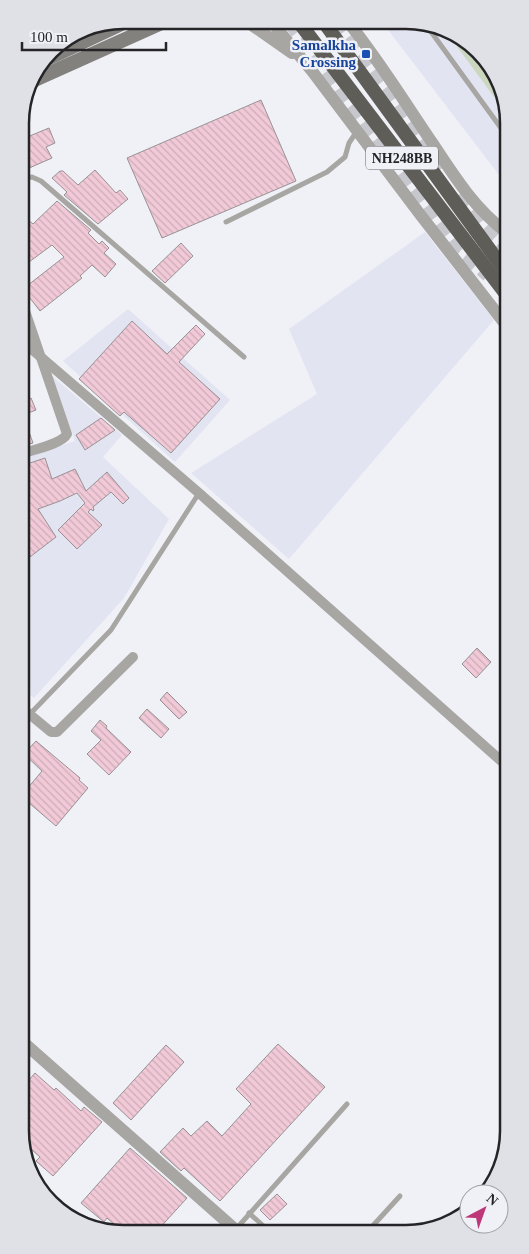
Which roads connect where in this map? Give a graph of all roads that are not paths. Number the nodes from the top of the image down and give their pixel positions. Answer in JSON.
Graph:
{"nodes":[{"id":1,"x":148,"y":29,"type":"edge"},
{"id":2,"x":257,"y":29,"type":"edge"},
{"id":3,"x":277,"y":29,"type":"edge"},
{"id":4,"x":304,"y":29,"type":"edge"},
{"id":5,"x":329,"y":29,"type":"edge"},
{"id":6,"x":353,"y":29,"type":"edge"},
{"id":7,"x":105,"y":31,"type":"edge"},
{"id":8,"x":432,"y":33,"type":"edge"},
{"id":9,"x":60,"y":53,"type":"edge"},
{"id":10,"x":312,"y":72,"type":"junction"},
{"id":11,"x":40,"y":77,"type":"edge"},
{"id":12,"x":500,"y":127,"type":"edge"},
{"id":13,"x":357,"y":131,"type":"junction"},
{"id":14,"x":29,"y":178,"type":"edge"},
{"id":15,"x":226,"y":222,"type":"dead end"},
{"id":16,"x":500,"y":228,"type":"edge"},
{"id":17,"x":500,"y":264,"type":"edge"},
{"id":18,"x":500,"y":286,"type":"edge"},
{"id":19,"x":500,"y":318,"type":"edge"},
{"id":20,"x":29,"y":323,"type":"edge"},
{"id":21,"x":29,"y":347,"type":"edge"},
{"id":22,"x":40,"y":356,"type":"junction"},
{"id":23,"x":244,"y":357,"type":"dead end"},
{"id":24,"x":29,"y":451,"type":"edge"},
{"id":25,"x":199,"y":493,"type":"junction"},
{"id":26,"x":132,"y":657,"type":"dead end"},
{"id":27,"x":29,"y":708,"type":"edge"},
{"id":28,"x":29,"y":713,"type":"edge"},
{"id":29,"x":500,"y":760,"type":"edge"},
{"id":30,"x":29,"y":1047,"type":"edge"},
{"id":31,"x":347,"y":1104,"type":"dead end"},
{"id":32,"x":400,"y":1196,"type":"dead end"},
{"id":33,"x":249,"y":1213,"type":"junction"},
{"id":34,"x":230,"y":1225,"type":"edge"},
{"id":35,"x":240,"y":1225,"type":"edge"},
{"id":36,"x":262,"y":1225,"type":"edge"},
{"id":37,"x":373,"y":1225,"type":"edge"}],
"edges":[{"from":1,"to":11,"type":"main road"},
{"from":2,"to":10,"type":"street"},
{"from":3,"to":10,"type":"street"},
{"from":4,"to":18,"type":"highway","number":"NH248BB"},
{"from":5,"to":17,"type":"highway","number":"NH248BB"},
{"from":6,"to":16,"type":"street"},
{"from":7,"to":9,"type":"main road"},
{"from":8,"to":12,"type":"lane"},
{"from":10,"to":13,"type":"street"},
{"from":13,"to":15,"type":"lane"},
{"from":13,"to":19,"type":"street"},
{"from":14,"to":23,"type":"lane"},
{"from":20,"to":22,"type":"street"},
{"from":21,"to":22,"type":"street"},
{"from":22,"to":24,"type":"street"},
{"from":22,"to":25,"type":"street"},
{"from":25,"to":27,"type":"lane"},
{"from":25,"to":29,"type":"street"},
{"from":26,"to":28,"type":"street"},
{"from":30,"to":34,"type":"street"},
{"from":31,"to":33,"type":"lane"},
{"from":32,"to":37,"type":"lane"},
{"from":33,"to":35,"type":"lane"},
{"from":33,"to":36,"type":"lane"}]}
